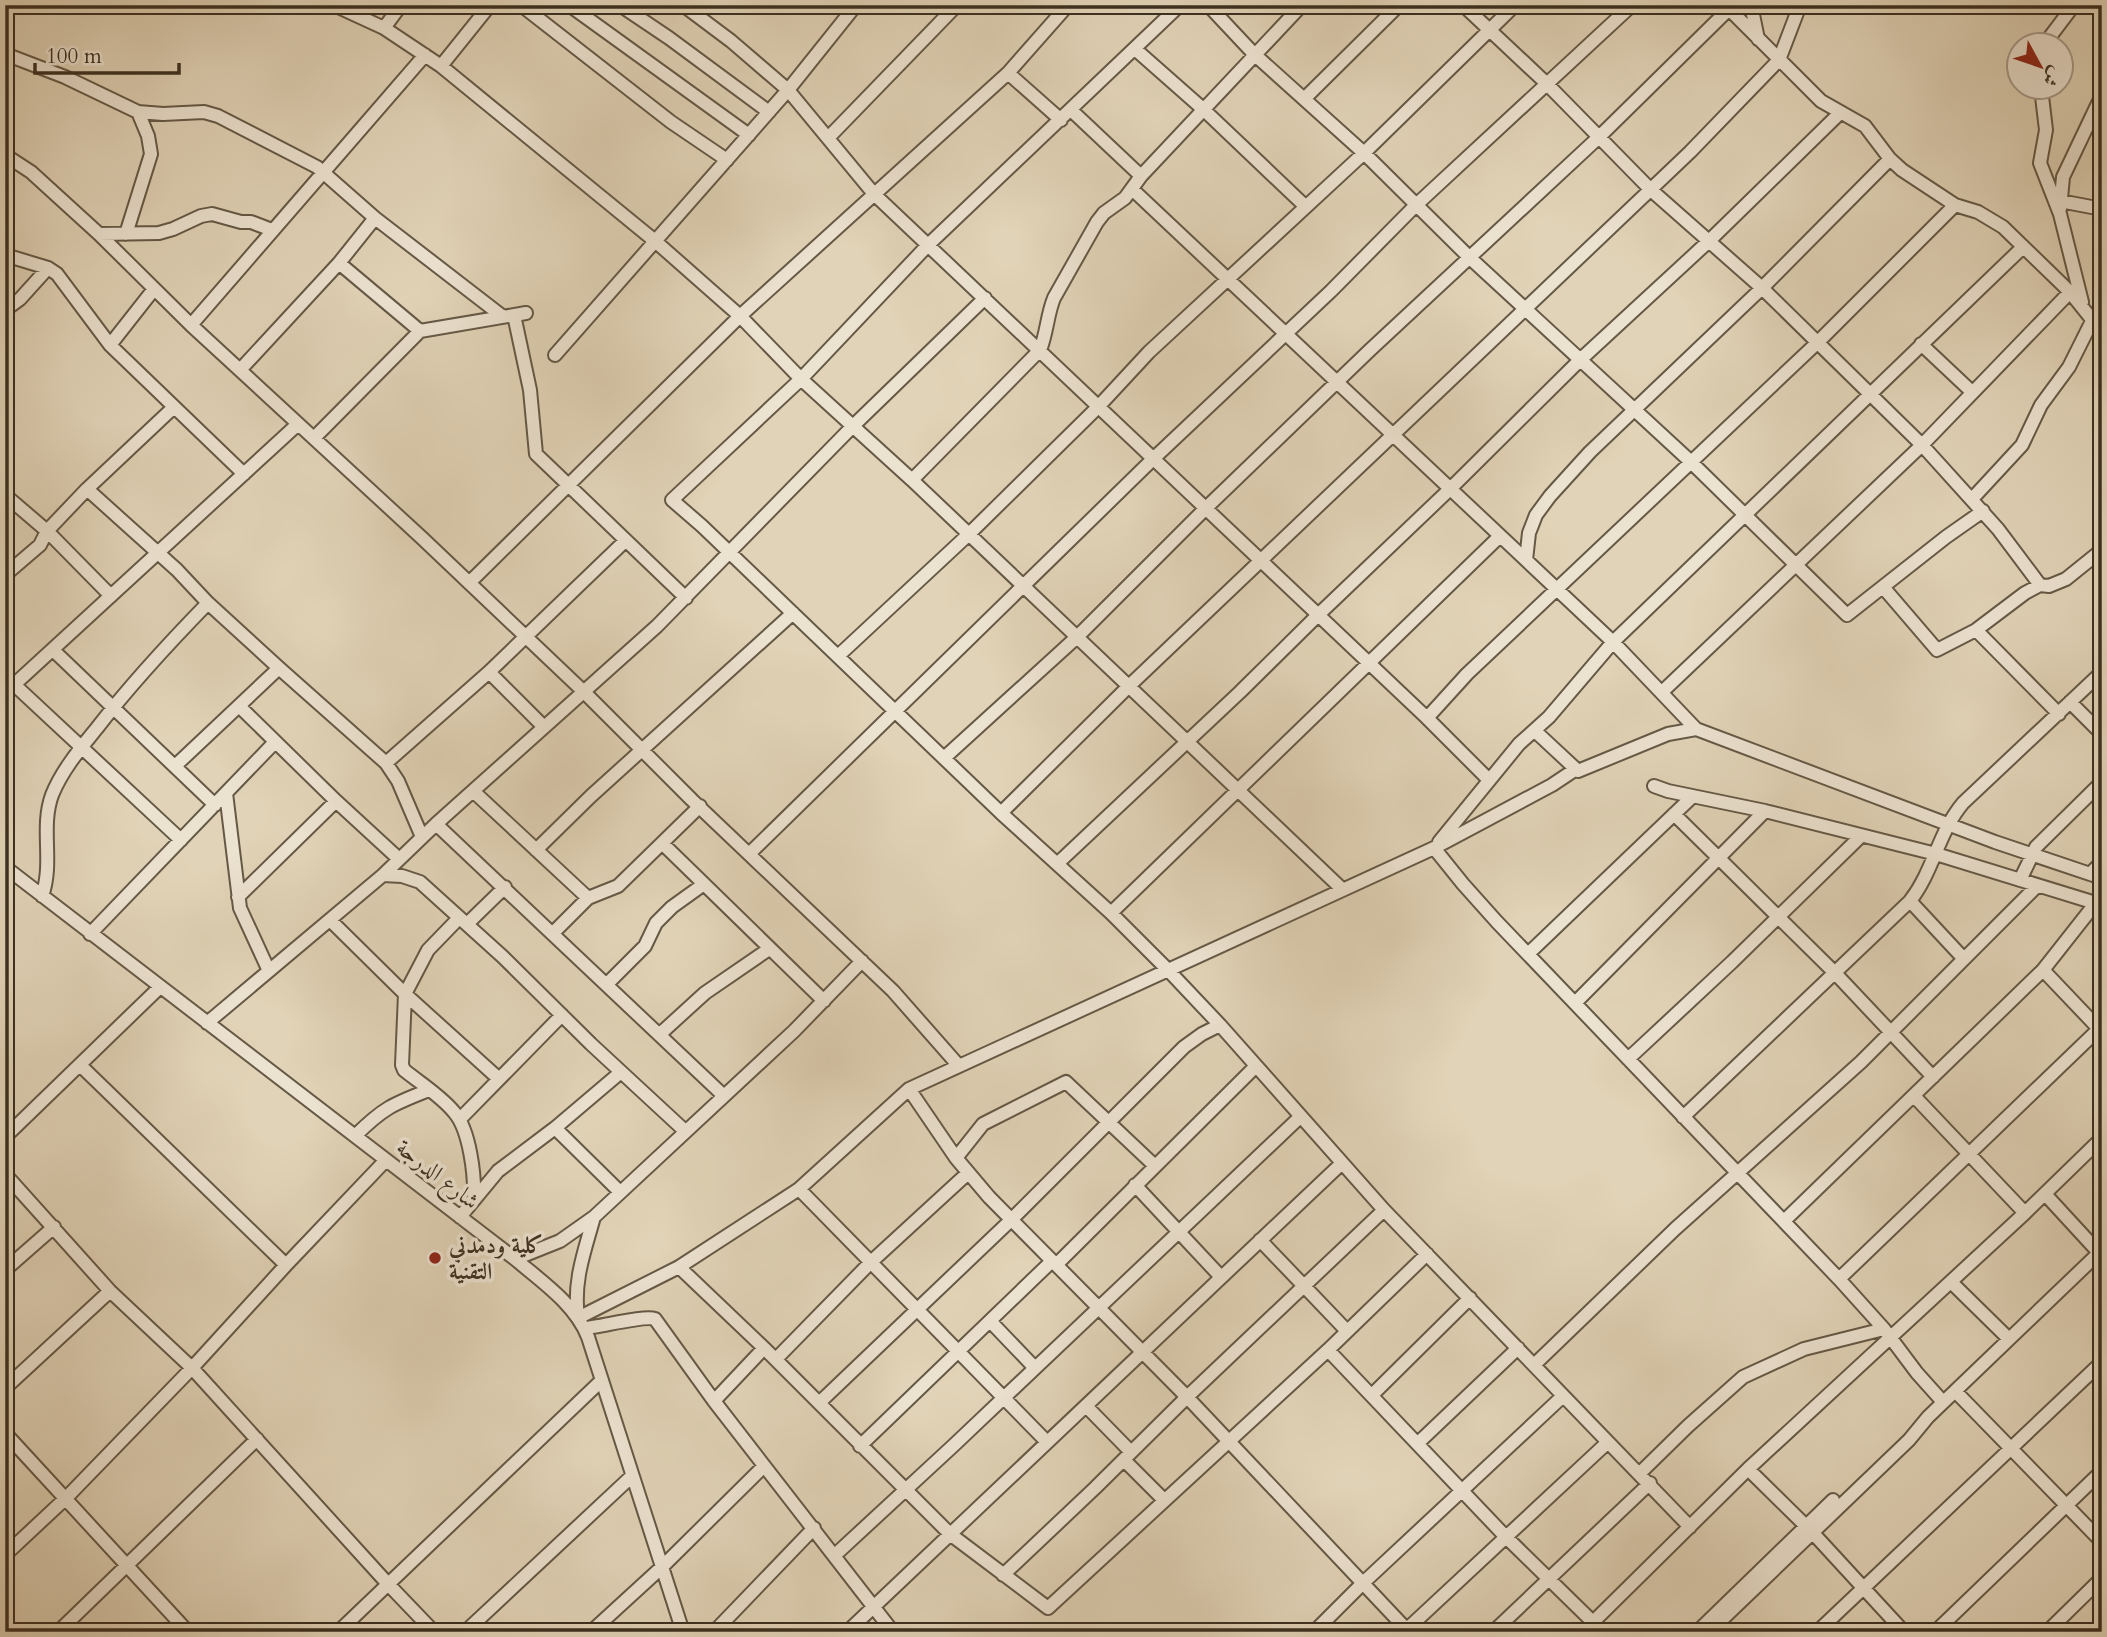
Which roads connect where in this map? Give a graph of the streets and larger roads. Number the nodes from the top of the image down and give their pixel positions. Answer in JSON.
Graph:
{"nodes":[{"id":1,"x":334,"y":5,"type":"edge"},
{"id":2,"x":401,"y":5,"type":"edge"},
{"id":3,"x":490,"y":5,"type":"edge"},
{"id":4,"x":521,"y":5,"type":"edge"},
{"id":5,"x":569,"y":5,"type":"edge"},
{"id":6,"x":620,"y":5,"type":"edge"},
{"id":7,"x":682,"y":5,"type":"edge"},
{"id":8,"x":856,"y":5,"type":"edge"},
{"id":9,"x":957,"y":5,"type":"edge"},
{"id":10,"x":1180,"y":5,"type":"edge"},
{"id":11,"x":1208,"y":5,"type":"edge"},
{"id":12,"x":1302,"y":5,"type":"edge"},
{"id":13,"x":1399,"y":5,"type":"edge"},
{"id":14,"x":1463,"y":5,"type":"edge"},
{"id":15,"x":1515,"y":5,"type":"edge"},
{"id":16,"x":1632,"y":5,"type":"edge"},
{"id":17,"x":1751,"y":5,"type":"edge"},
{"id":18,"x":1800,"y":5,"type":"edge"},
{"id":19,"x":2074,"y":5,"type":"edge"},
{"id":20,"x":1727,"y":7,"type":"edge"},
{"id":21,"x":1061,"y":8,"type":"edge"},
{"id":22,"x":384,"y":28,"type":"junction"},
{"id":23,"x":1491,"y":30,"type":"junction"},
{"id":24,"x":2054,"y":32,"type":"edge"},
{"id":25,"x":1758,"y":39,"type":"junction"},
{"id":26,"x":1135,"y":49,"type":"junction"},
{"id":27,"x":5,"y":54,"type":"edge"},
{"id":28,"x":1254,"y":54,"type":"junction"},
{"id":29,"x":425,"y":55,"type":"junction"},
{"id":30,"x":1779,"y":60,"type":"junction"},
{"id":31,"x":441,"y":66,"type":"junction"},
{"id":32,"x":1008,"y":73,"type":"junction"},
{"id":33,"x":1546,"y":83,"type":"junction"},
{"id":34,"x":788,"y":90,"type":"junction"},
{"id":35,"x":2102,"y":95,"type":"edge"},
{"id":36,"x":1304,"y":99,"type":"junction"},
{"id":37,"x":2043,"y":102,"type":"edge"},
{"id":38,"x":1203,"y":109,"type":"junction"},
{"id":39,"x":138,"y":112,"type":"junction"},
{"id":40,"x":769,"y":113,"type":"junction"},
{"id":41,"x":1840,"y":113,"type":"junction"},
{"id":42,"x":1066,"y":115,"type":"junction"},
{"id":43,"x":749,"y":135,"type":"junction"},
{"id":44,"x":1599,"y":137,"type":"junction"},
{"id":45,"x":828,"y":138,"type":"junction"},
{"id":46,"x":1364,"y":153,"type":"junction"},
{"id":47,"x":5,"y":155,"type":"edge"},
{"id":48,"x":1891,"y":159,"type":"junction"},
{"id":49,"x":727,"y":160,"type":"junction"},
{"id":50,"x":323,"y":172,"type":"junction"},
{"id":51,"x":1141,"y":176,"type":"junction"},
{"id":52,"x":1132,"y":189,"type":"junction"},
{"id":53,"x":1651,"y":190,"type":"junction"},
{"id":54,"x":874,"y":194,"type":"junction"},
{"id":55,"x":1955,"y":205,"type":"junction"},
{"id":56,"x":1305,"y":206,"type":"junction"},
{"id":57,"x":1415,"y":206,"type":"junction"},
{"id":58,"x":2060,"y":207,"type":"junction"},
{"id":59,"x":2102,"y":209,"type":"edge"},
{"id":60,"x":375,"y":218,"type":"junction"},
{"id":61,"x":272,"y":230,"type":"junction"},
{"id":62,"x":99,"y":234,"type":"junction"},
{"id":63,"x":127,"y":234,"type":"junction"},
{"id":64,"x":655,"y":241,"type":"junction"},
{"id":65,"x":1709,"y":241,"type":"junction"},
{"id":66,"x":928,"y":245,"type":"junction"},
{"id":67,"x":2023,"y":247,"type":"junction"},
{"id":68,"x":5,"y":255,"type":"edge"},
{"id":69,"x":1469,"y":257,"type":"junction"},
{"id":70,"x":339,"y":263,"type":"junction"},
{"id":71,"x":48,"y":268,"type":"junction"},
{"id":72,"x":1228,"y":277,"type":"junction"},
{"id":73,"x":1762,"y":288,"type":"junction"},
{"id":74,"x":154,"y":289,"type":"junction"},
{"id":75,"x":2070,"y":292,"type":"junction"},
{"id":76,"x":985,"y":298,"type":"junction"},
{"id":77,"x":2083,"y":306,"type":"junction"},
{"id":78,"x":5,"y":310,"type":"edge"},
{"id":79,"x":1526,"y":311,"type":"junction"},
{"id":80,"x":514,"y":314,"type":"junction"},
{"id":81,"x":740,"y":316,"type":"junction"},
{"id":82,"x":2092,"y":321,"type":"junction"},
{"id":83,"x":191,"y":325,"type":"junction"},
{"id":84,"x":420,"y":331,"type":"junction"},
{"id":85,"x":2102,"y":332,"type":"edge"},
{"id":86,"x":1287,"y":333,"type":"junction"},
{"id":87,"x":1818,"y":342,"type":"junction"},
{"id":88,"x":1922,"y":344,"type":"junction"},
{"id":89,"x":110,"y":345,"type":"junction"},
{"id":90,"x":1040,"y":350,"type":"junction"},
{"id":91,"x":555,"y":355,"type":"dead end"},
{"id":92,"x":1580,"y":360,"type":"junction"},
{"id":93,"x":240,"y":370,"type":"junction"},
{"id":94,"x":801,"y":379,"type":"junction"},
{"id":95,"x":1338,"y":381,"type":"junction"},
{"id":96,"x":1972,"y":392,"type":"junction"},
{"id":97,"x":1870,"y":393,"type":"junction"},
{"id":98,"x":174,"y":407,"type":"junction"},
{"id":99,"x":1098,"y":407,"type":"junction"},
{"id":100,"x":1633,"y":410,"type":"junction"},
{"id":101,"x":298,"y":424,"type":"junction"},
{"id":102,"x":853,"y":426,"type":"junction"},
{"id":103,"x":1394,"y":434,"type":"junction"},
{"id":104,"x":314,"y":438,"type":"junction"},
{"id":105,"x":1922,"y":445,"type":"junction"},
{"id":106,"x":1153,"y":459,"type":"junction"},
{"id":107,"x":1690,"y":461,"type":"junction"},
{"id":108,"x":244,"y":474,"type":"junction"},
{"id":109,"x":912,"y":480,"type":"junction"},
{"id":110,"x":568,"y":486,"type":"junction"},
{"id":111,"x":87,"y":489,"type":"junction"},
{"id":112,"x":1450,"y":489,"type":"junction"},
{"id":113,"x":5,"y":495,"type":"edge"},
{"id":114,"x":1972,"y":499,"type":"junction"},
{"id":115,"x":1206,"y":508,"type":"junction"},
{"id":116,"x":1983,"y":511,"type":"junction"},
{"id":117,"x":1744,"y":516,"type":"junction"},
{"id":118,"x":47,"y":531,"type":"junction"},
{"id":119,"x":969,"y":534,"type":"junction"},
{"id":120,"x":1500,"y":536,"type":"junction"},
{"id":121,"x":625,"y":541,"type":"junction"},
{"id":122,"x":2102,"y":550,"type":"edge"},
{"id":123,"x":157,"y":552,"type":"junction"},
{"id":124,"x":730,"y":553,"type":"junction"},
{"id":125,"x":1526,"y":560,"type":"junction"},
{"id":126,"x":1261,"y":561,"type":"junction"},
{"id":127,"x":1796,"y":566,"type":"junction"},
{"id":128,"x":5,"y":575,"type":"edge"},
{"id":129,"x":469,"y":583,"type":"junction"},
{"id":130,"x":2040,"y":585,"type":"junction"},
{"id":131,"x":1023,"y":586,"type":"junction"},
{"id":132,"x":1883,"y":587,"type":"junction"},
{"id":133,"x":1558,"y":590,"type":"junction"},
{"id":134,"x":111,"y":596,"type":"junction"},
{"id":135,"x":686,"y":598,"type":"junction"},
{"id":136,"x":208,"y":603,"type":"junction"},
{"id":137,"x":793,"y":614,"type":"junction"},
{"id":138,"x":1318,"y":615,"type":"junction"},
{"id":139,"x":1976,"y":630,"type":"junction"},
{"id":140,"x":526,"y":637,"type":"junction"},
{"id":141,"x":1077,"y":637,"type":"junction"},
{"id":142,"x":1613,"y":642,"type":"junction"},
{"id":143,"x":53,"y":650,"type":"junction"},
{"id":144,"x":838,"y":656,"type":"junction"},
{"id":145,"x":1369,"y":664,"type":"junction"},
{"id":146,"x":279,"y":668,"type":"junction"},
{"id":147,"x":489,"y":672,"type":"junction"},
{"id":148,"x":2102,"y":672,"type":"edge"},
{"id":149,"x":8,"y":685,"type":"edge"},
{"id":150,"x":1129,"y":687,"type":"junction"},
{"id":151,"x":583,"y":691,"type":"junction"},
{"id":152,"x":1662,"y":692,"type":"junction"},
{"id":153,"x":2070,"y":702,"type":"junction"},
{"id":154,"x":113,"y":706,"type":"junction"},
{"id":155,"x":240,"y":707,"type":"junction"},
{"id":156,"x":895,"y":711,"type":"junction"},
{"id":157,"x":2059,"y":713,"type":"junction"},
{"id":158,"x":1427,"y":718,"type":"junction"},
{"id":159,"x":544,"y":727,"type":"junction"},
{"id":160,"x":1696,"y":729,"type":"junction"},
{"id":161,"x":1535,"y":731,"type":"junction"},
{"id":162,"x":2102,"y":734,"type":"edge"},
{"id":163,"x":1187,"y":741,"type":"junction"},
{"id":164,"x":275,"y":742,"type":"junction"},
{"id":165,"x":81,"y":748,"type":"junction"},
{"id":166,"x":643,"y":751,"type":"junction"},
{"id":167,"x":944,"y":758,"type":"junction"},
{"id":168,"x":386,"y":763,"type":"junction"},
{"id":169,"x":175,"y":766,"type":"junction"},
{"id":170,"x":1576,"y":769,"type":"junction"},
{"id":171,"x":1489,"y":780,"type":"junction"},
{"id":172,"x":2102,"y":782,"type":"edge"},
{"id":173,"x":1654,"y":786,"type":"dead end"},
{"id":174,"x":1238,"y":790,"type":"junction"},
{"id":175,"x":473,"y":792,"type":"junction"},
{"id":176,"x":226,"y":793,"type":"junction"},
{"id":177,"x":1692,"y":797,"type":"junction"},
{"id":178,"x":336,"y":801,"type":"junction"},
{"id":179,"x":215,"y":805,"type":"junction"},
{"id":180,"x":699,"y":806,"type":"junction"},
{"id":181,"x":1765,"y":811,"type":"junction"},
{"id":182,"x":1001,"y":813,"type":"junction"},
{"id":183,"x":1674,"y":814,"type":"junction"},
{"id":184,"x":436,"y":824,"type":"junction"},
{"id":185,"x":1947,"y":824,"type":"junction"},
{"id":186,"x":1861,"y":836,"type":"junction"},
{"id":187,"x":422,"y":837,"type":"junction"},
{"id":188,"x":181,"y":840,"type":"junction"},
{"id":189,"x":663,"y":844,"type":"junction"},
{"id":190,"x":1434,"y":848,"type":"junction"},
{"id":191,"x":537,"y":850,"type":"junction"},
{"id":192,"x":749,"y":854,"type":"junction"},
{"id":193,"x":1936,"y":854,"type":"junction"},
{"id":194,"x":2031,"y":854,"type":"junction"},
{"id":195,"x":399,"y":859,"type":"junction"},
{"id":196,"x":1719,"y":859,"type":"junction"},
{"id":197,"x":2102,"y":862,"type":"edge"},
{"id":198,"x":1058,"y":863,"type":"junction"},
{"id":199,"x":5,"y":867,"type":"edge"},
{"id":200,"x":383,"y":875,"type":"junction"},
{"id":201,"x":2096,"y":876,"type":"edge"},
{"id":202,"x":2020,"y":880,"type":"junction"},
{"id":203,"x":704,"y":884,"type":"junction"},
{"id":204,"x":2037,"y":886,"type":"junction"},
{"id":205,"x":505,"y":887,"type":"junction"},
{"id":206,"x":1343,"y":890,"type":"junction"},
{"id":207,"x":42,"y":896,"type":"junction"},
{"id":208,"x":238,"y":897,"type":"junction"},
{"id":209,"x":589,"y":898,"type":"junction"},
{"id":210,"x":1910,"y":901,"type":"junction"},
{"id":211,"x":2099,"y":905,"type":"edge"},
{"id":212,"x":1111,"y":914,"type":"junction"},
{"id":213,"x":1778,"y":917,"type":"junction"},
{"id":214,"x":330,"y":920,"type":"junction"},
{"id":215,"x":463,"y":921,"type":"junction"},
{"id":216,"x":553,"y":933,"type":"junction"},
{"id":217,"x":90,"y":934,"type":"junction"},
{"id":218,"x":769,"y":949,"type":"junction"},
{"id":219,"x":1528,"y":954,"type":"junction"},
{"id":220,"x":1964,"y":959,"type":"junction"},
{"id":221,"x":862,"y":961,"type":"junction"},
{"id":222,"x":1168,"y":970,"type":"junction"},
{"id":223,"x":2043,"y":970,"type":"junction"},
{"id":224,"x":269,"y":971,"type":"junction"},
{"id":225,"x":1835,"y":973,"type":"junction"},
{"id":226,"x":607,"y":984,"type":"junction"},
{"id":227,"x":160,"y":987,"type":"junction"},
{"id":228,"x":405,"y":995,"type":"junction"},
{"id":229,"x":824,"y":1001,"type":"junction"},
{"id":230,"x":1575,"y":1003,"type":"junction"},
{"id":231,"x":562,"y":1015,"type":"junction"},
{"id":232,"x":207,"y":1023,"type":"junction"},
{"id":233,"x":1220,"y":1025,"type":"junction"},
{"id":234,"x":2101,"y":1029,"type":"edge"},
{"id":235,"x":1892,"y":1031,"type":"junction"},
{"id":236,"x":660,"y":1034,"type":"junction"},
{"id":237,"x":1628,"y":1059,"type":"junction"},
{"id":238,"x":80,"y":1065,"type":"junction"},
{"id":239,"x":960,"y":1066,"type":"junction"},
{"id":240,"x":1256,"y":1066,"type":"junction"},
{"id":241,"x":621,"y":1072,"type":"junction"},
{"id":242,"x":1933,"y":1077,"type":"junction"},
{"id":243,"x":498,"y":1078,"type":"junction"},
{"id":244,"x":909,"y":1089,"type":"junction"},
{"id":245,"x":429,"y":1090,"type":"junction"},
{"id":246,"x":724,"y":1096,"type":"junction"},
{"id":247,"x":1914,"y":1096,"type":"junction"},
{"id":248,"x":1300,"y":1117,"type":"junction"},
{"id":249,"x":1683,"y":1117,"type":"junction"},
{"id":250,"x":460,"y":1119,"type":"junction"},
{"id":251,"x":1110,"y":1123,"type":"junction"},
{"id":252,"x":555,"y":1128,"type":"junction"},
{"id":253,"x":685,"y":1131,"type":"junction"},
{"id":254,"x":355,"y":1136,"type":"junction"},
{"id":255,"x":5,"y":1138,"type":"edge"},
{"id":256,"x":2102,"y":1138,"type":"edge"},
{"id":257,"x":1969,"y":1154,"type":"junction"},
{"id":258,"x":956,"y":1158,"type":"junction"},
{"id":259,"x":386,"y":1160,"type":"junction"},
{"id":260,"x":1341,"y":1164,"type":"junction"},
{"id":261,"x":1155,"y":1166,"type":"junction"},
{"id":262,"x":968,"y":1172,"type":"junction"},
{"id":263,"x":1737,"y":1172,"type":"junction"},
{"id":264,"x":5,"y":1174,"type":"edge"},
{"id":265,"x":1135,"y":1185,"type":"junction"},
{"id":266,"x":799,"y":1189,"type":"junction"},
{"id":267,"x":620,"y":1192,"type":"junction"},
{"id":268,"x":2045,"y":1194,"type":"junction"},
{"id":269,"x":474,"y":1200,"type":"junction"},
{"id":270,"x":1384,"y":1210,"type":"junction"},
{"id":271,"x":2025,"y":1213,"type":"junction"},
{"id":272,"x":460,"y":1217,"type":"junction"},
{"id":273,"x":594,"y":1217,"type":"junction"},
{"id":274,"x":1011,"y":1220,"type":"junction"},
{"id":275,"x":1784,"y":1221,"type":"junction"},
{"id":276,"x":54,"y":1227,"type":"junction"},
{"id":277,"x":1178,"y":1231,"type":"junction"},
{"id":278,"x":1260,"y":1240,"type":"junction"},
{"id":279,"x":2101,"y":1253,"type":"edge"},
{"id":280,"x":1427,"y":1254,"type":"junction"},
{"id":281,"x":515,"y":1259,"type":"junction"},
{"id":282,"x":871,"y":1262,"type":"junction"},
{"id":283,"x":1054,"y":1263,"type":"junction"},
{"id":284,"x":286,"y":1265,"type":"junction"},
{"id":285,"x":679,"y":1267,"type":"junction"},
{"id":286,"x":5,"y":1270,"type":"edge"},
{"id":287,"x":1221,"y":1277,"type":"junction"},
{"id":288,"x":1839,"y":1279,"type":"junction"},
{"id":289,"x":1951,"y":1282,"type":"junction"},
{"id":290,"x":1306,"y":1286,"type":"junction"},
{"id":291,"x":110,"y":1291,"type":"junction"},
{"id":292,"x":1470,"y":1298,"type":"junction"},
{"id":293,"x":916,"y":1308,"type":"junction"},
{"id":294,"x":1100,"y":1308,"type":"junction"},
{"id":295,"x":990,"y":1321,"type":"junction"},
{"id":296,"x":581,"y":1323,"type":"junction"},
{"id":297,"x":1347,"y":1331,"type":"junction"},
{"id":298,"x":1887,"y":1333,"type":"junction"},
{"id":299,"x":2009,"y":1339,"type":"junction"},
{"id":300,"x":764,"y":1348,"type":"junction"},
{"id":301,"x":1518,"y":1348,"type":"junction"},
{"id":302,"x":1328,"y":1350,"type":"junction"},
{"id":303,"x":958,"y":1351,"type":"junction"},
{"id":304,"x":1143,"y":1352,"type":"junction"},
{"id":305,"x":776,"y":1359,"type":"junction"},
{"id":306,"x":2102,"y":1362,"type":"edge"},
{"id":307,"x":1534,"y":1365,"type":"junction"},
{"id":308,"x":192,"y":1368,"type":"junction"},
{"id":309,"x":1035,"y":1368,"type":"junction"},
{"id":310,"x":601,"y":1380,"type":"junction"},
{"id":311,"x":5,"y":1388,"type":"edge"},
{"id":312,"x":1955,"y":1391,"type":"junction"},
{"id":313,"x":1372,"y":1395,"type":"junction"},
{"id":314,"x":1187,"y":1396,"type":"junction"},
{"id":315,"x":1563,"y":1396,"type":"junction"},
{"id":316,"x":1004,"y":1397,"type":"junction"},
{"id":317,"x":714,"y":1401,"type":"junction"},
{"id":318,"x":1943,"y":1402,"type":"junction"},
{"id":319,"x":819,"y":1404,"type":"junction"},
{"id":320,"x":1086,"y":1406,"type":"junction"},
{"id":321,"x":5,"y":1433,"type":"edge"},
{"id":322,"x":257,"y":1440,"type":"junction"},
{"id":323,"x":1228,"y":1441,"type":"junction"},
{"id":324,"x":1047,"y":1442,"type":"junction"},
{"id":325,"x":1608,"y":1442,"type":"junction"},
{"id":326,"x":1418,"y":1443,"type":"junction"},
{"id":327,"x":860,"y":1446,"type":"junction"},
{"id":328,"x":2011,"y":1448,"type":"junction"},
{"id":329,"x":1128,"y":1456,"type":"junction"},
{"id":330,"x":764,"y":1466,"type":"junction"},
{"id":331,"x":1748,"y":1469,"type":"junction"},
{"id":332,"x":2102,"y":1471,"type":"edge"},
{"id":333,"x":632,"y":1476,"type":"junction"},
{"id":334,"x":1645,"y":1478,"type":"junction"},
{"id":335,"x":906,"y":1490,"type":"junction"},
{"id":336,"x":1463,"y":1490,"type":"junction"},
{"id":337,"x":66,"y":1498,"type":"junction"},
{"id":338,"x":1164,"y":1500,"type":"junction"},
{"id":339,"x":2066,"y":1505,"type":"junction"},
{"id":340,"x":1690,"y":1527,"type":"junction"},
{"id":341,"x":814,"y":1528,"type":"junction"},
{"id":342,"x":1809,"y":1529,"type":"junction"},
{"id":343,"x":950,"y":1534,"type":"junction"},
{"id":344,"x":1505,"y":1536,"type":"junction"},
{"id":345,"x":2102,"y":1542,"type":"edge"},
{"id":346,"x":5,"y":1555,"type":"edge"},
{"id":347,"x":835,"y":1555,"type":"junction"},
{"id":348,"x":129,"y":1565,"type":"junction"},
{"id":349,"x":662,"y":1567,"type":"junction"},
{"id":350,"x":1003,"y":1575,"type":"junction"},
{"id":351,"x":2102,"y":1578,"type":"edge"},
{"id":352,"x":1549,"y":1579,"type":"junction"},
{"id":353,"x":1363,"y":1583,"type":"junction"},
{"id":354,"x":387,"y":1584,"type":"junction"},
{"id":355,"x":1863,"y":1588,"type":"junction"},
{"id":356,"x":873,"y":1606,"type":"junction"},
{"id":357,"x":1588,"y":1627,"type":"edge"},
{"id":358,"x":1407,"y":1631,"type":"edge"},
{"id":359,"x":58,"y":1632,"type":"edge"},
{"id":360,"x":188,"y":1632,"type":"edge"},
{"id":361,"x":338,"y":1632,"type":"edge"},
{"id":362,"x":434,"y":1632,"type":"edge"},
{"id":363,"x":465,"y":1632,"type":"edge"},
{"id":364,"x":591,"y":1632,"type":"edge"},
{"id":365,"x":683,"y":1632,"type":"edge"},
{"id":366,"x":714,"y":1632,"type":"edge"},
{"id":367,"x":847,"y":1632,"type":"edge"},
{"id":368,"x":893,"y":1632,"type":"edge"},
{"id":369,"x":1314,"y":1632,"type":"edge"},
{"id":370,"x":1493,"y":1632,"type":"edge"},
{"id":371,"x":1603,"y":1632,"type":"edge"},
{"id":372,"x":1697,"y":1632,"type":"edge"},
{"id":373,"x":1709,"y":1632,"type":"edge"},
{"id":374,"x":1817,"y":1632,"type":"edge"},
{"id":375,"x":1905,"y":1632,"type":"edge"},
{"id":376,"x":1935,"y":1632,"type":"edge"},
{"id":377,"x":2047,"y":1632,"type":"edge"}],
"edges":[{"from":1,"to":22,"type":"street"},
{"from":2,"to":22,"type":"street"},
{"from":3,"to":31,"type":"street"},
{"from":4,"to":49,"type":"street"},
{"from":5,"to":43,"type":"street"},
{"from":6,"to":40,"type":"street"},
{"from":7,"to":34,"type":"street"},
{"from":8,"to":34,"type":"street"},
{"from":9,"to":45,"type":"street"},
{"from":10,"to":26,"type":"street"},
{"from":11,"to":28,"type":"street"},
{"from":12,"to":28,"type":"street"},
{"from":13,"to":36,"type":"street"},
{"from":14,"to":23,"type":"street"},
{"from":15,"to":23,"type":"street"},
{"from":16,"to":33,"type":"street"},
{"from":17,"to":25,"type":"street"},
{"from":18,"to":30,"type":"street"},
{"from":19,"to":24,"type":"street"},
{"from":20,"to":25,"type":"street"},
{"from":20,"to":44,"type":"street"},
{"from":21,"to":32,"type":"street"},
{"from":22,"to":29,"type":"street"},
{"from":23,"to":33,"type":"street"},
{"from":23,"to":46,"type":"street"},
{"from":25,"to":30,"type":"street"},
{"from":26,"to":38,"type":"street"},
{"from":26,"to":42,"type":"street"},
{"from":27,"to":39,"type":"street"},
{"from":28,"to":36,"type":"street"},
{"from":28,"to":38,"type":"street"},
{"from":29,"to":31,"type":"street"},
{"from":29,"to":50,"type":"street"},
{"from":30,"to":41,"type":"street"},
{"from":30,"to":53,"type":"street"},
{"from":31,"to":64,"type":"street"},
{"from":32,"to":42,"type":"street"},
{"from":32,"to":54,"type":"street"},
{"from":33,"to":44,"type":"street"},
{"from":33,"to":57,"type":"street"},
{"from":34,"to":40,"type":"street"},
{"from":34,"to":45,"type":"street"},
{"from":35,"to":58,"type":"street"},
{"from":36,"to":46,"type":"street"},
{"from":37,"to":58,"type":"street"},
{"from":38,"to":51,"type":"street"},
{"from":38,"to":56,"type":"street"},
{"from":39,"to":50,"type":"street"},
{"from":39,"to":63,"type":"street"},
{"from":40,"to":43,"type":"street"},
{"from":41,"to":48,"type":"street"},
{"from":41,"to":65,"type":"street"},
{"from":42,"to":51,"type":"street"},
{"from":42,"to":66,"type":"street"},
{"from":43,"to":49,"type":"street"},
{"from":44,"to":53,"type":"street"},
{"from":44,"to":69,"type":"street"},
{"from":45,"to":54,"type":"street"},
{"from":46,"to":56,"type":"street"},
{"from":46,"to":57,"type":"street"},
{"from":47,"to":62,"type":"street"},
{"from":48,"to":55,"type":"street"},
{"from":48,"to":73,"type":"street"},
{"from":49,"to":64,"type":"street"},
{"from":50,"to":60,"type":"street"},
{"from":50,"to":61,"type":"street"},
{"from":51,"to":52,"type":"street"},
{"from":52,"to":72,"type":"street"},
{"from":52,"to":90,"type":"street"},
{"from":53,"to":65,"type":"street"},
{"from":53,"to":79,"type":"street"},
{"from":54,"to":66,"type":"street"},
{"from":54,"to":81,"type":"street"},
{"from":55,"to":67,"type":"street"},
{"from":55,"to":87,"type":"street"},
{"from":56,"to":72,"type":"street"},
{"from":57,"to":69,"type":"street"},
{"from":57,"to":86,"type":"street"},
{"from":58,"to":59,"type":"street"},
{"from":58,"to":77,"type":"street"},
{"from":60,"to":70,"type":"street"},
{"from":60,"to":80,"type":"street"},
{"from":61,"to":63,"type":"street"},
{"from":61,"to":83,"type":"street"},
{"from":62,"to":63,"type":"street"},
{"from":62,"to":74,"type":"street"},
{"from":64,"to":81,"type":"street"},
{"from":64,"to":91,"type":"street"},
{"from":65,"to":73,"type":"street"},
{"from":65,"to":92,"type":"street"},
{"from":66,"to":76,"type":"street"},
{"from":66,"to":94,"type":"street"},
{"from":67,"to":75,"type":"street"},
{"from":67,"to":88,"type":"street"},
{"from":68,"to":71,"type":"street"},
{"from":69,"to":79,"type":"street"},
{"from":69,"to":95,"type":"street"},
{"from":70,"to":84,"type":"street"},
{"from":70,"to":93,"type":"street"},
{"from":71,"to":78,"type":"street"},
{"from":71,"to":89,"type":"street"},
{"from":72,"to":86,"type":"street"},
{"from":72,"to":99,"type":"street"},
{"from":73,"to":87,"type":"street"},
{"from":73,"to":100,"type":"street"},
{"from":74,"to":83,"type":"street"},
{"from":74,"to":89,"type":"street"},
{"from":75,"to":77,"type":"street"},
{"from":75,"to":96,"type":"street"},
{"from":76,"to":90,"type":"street"},
{"from":76,"to":102,"type":"street"},
{"from":77,"to":82,"type":"street"},
{"from":79,"to":92,"type":"street"},
{"from":79,"to":103,"type":"street"},
{"from":80,"to":84,"type":"street"},
{"from":80,"to":110,"type":"street"},
{"from":81,"to":94,"type":"street"},
{"from":81,"to":110,"type":"street"},
{"from":82,"to":85,"type":"street"},
{"from":82,"to":114,"type":"street"},
{"from":83,"to":93,"type":"street"},
{"from":84,"to":104,"type":"street"},
{"from":86,"to":95,"type":"street"},
{"from":86,"to":106,"type":"street"},
{"from":87,"to":97,"type":"street"},
{"from":87,"to":107,"type":"street"},
{"from":88,"to":96,"type":"street"},
{"from":88,"to":97,"type":"street"},
{"from":89,"to":98,"type":"street"},
{"from":90,"to":99,"type":"street"},
{"from":90,"to":109,"type":"street"},
{"from":92,"to":100,"type":"street"},
{"from":92,"to":112,"type":"street"},
{"from":93,"to":101,"type":"street"},
{"from":94,"to":102,"type":"street"},
{"from":94,"to":124,"type":"street"},
{"from":95,"to":103,"type":"street"},
{"from":95,"to":115,"type":"street"},
{"from":96,"to":105,"type":"street"},
{"from":97,"to":105,"type":"street"},
{"from":97,"to":117,"type":"street"},
{"from":98,"to":108,"type":"street"},
{"from":98,"to":111,"type":"street"},
{"from":99,"to":106,"type":"street"},
{"from":99,"to":119,"type":"street"},
{"from":100,"to":107,"type":"street"},
{"from":100,"to":125,"type":"street"},
{"from":101,"to":104,"type":"street"},
{"from":101,"to":108,"type":"street"},
{"from":102,"to":109,"type":"street"},
{"from":102,"to":124,"type":"street"},
{"from":103,"to":112,"type":"street"},
{"from":103,"to":126,"type":"street"},
{"from":104,"to":129,"type":"street"},
{"from":105,"to":114,"type":"street"},
{"from":105,"to":127,"type":"street"},
{"from":106,"to":115,"type":"street"},
{"from":106,"to":131,"type":"street"},
{"from":107,"to":117,"type":"street"},
{"from":107,"to":133,"type":"street"},
{"from":108,"to":123,"type":"street"},
{"from":109,"to":119,"type":"street"},
{"from":110,"to":121,"type":"street"},
{"from":110,"to":129,"type":"street"},
{"from":111,"to":118,"type":"street"},
{"from":111,"to":123,"type":"street"},
{"from":112,"to":120,"type":"street"},
{"from":112,"to":138,"type":"street"},
{"from":113,"to":118,"type":"street"},
{"from":114,"to":116,"type":"street"},
{"from":115,"to":126,"type":"street"},
{"from":115,"to":141,"type":"street"},
{"from":116,"to":130,"type":"street"},
{"from":116,"to":132,"type":"street"},
{"from":117,"to":127,"type":"street"},
{"from":117,"to":142,"type":"street"},
{"from":118,"to":128,"type":"street"},
{"from":118,"to":134,"type":"street"},
{"from":119,"to":131,"type":"street"},
{"from":119,"to":144,"type":"street"},
{"from":120,"to":125,"type":"street"},
{"from":120,"to":145,"type":"street"},
{"from":121,"to":135,"type":"street"},
{"from":121,"to":140,"type":"street"},
{"from":122,"to":130,"type":"street"},
{"from":123,"to":134,"type":"street"},
{"from":123,"to":136,"type":"street"},
{"from":124,"to":135,"type":"street"},
{"from":124,"to":137,"type":"street"},
{"from":125,"to":133,"type":"street"},
{"from":126,"to":138,"type":"street"},
{"from":126,"to":150,"type":"street"},
{"from":127,"to":132,"type":"street"},
{"from":127,"to":152,"type":"street"},
{"from":129,"to":140,"type":"street"},
{"from":130,"to":139,"type":"street"},
{"from":131,"to":141,"type":"street"},
{"from":131,"to":156,"type":"street"},
{"from":132,"to":139,"type":"street"},
{"from":133,"to":142,"type":"street"},
{"from":133,"to":158,"type":"street"},
{"from":134,"to":143,"type":"street"},
{"from":135,"to":151,"type":"street"},
{"from":136,"to":146,"type":"street"},
{"from":136,"to":154,"type":"street"},
{"from":137,"to":144,"type":"street"},
{"from":137,"to":166,"type":"street"},
{"from":138,"to":145,"type":"street"},
{"from":138,"to":163,"type":"street"},
{"from":139,"to":157,"type":"street"},
{"from":140,"to":147,"type":"street"},
{"from":140,"to":151,"type":"street"},
{"from":141,"to":150,"type":"street"},
{"from":141,"to":167,"type":"street"},
{"from":142,"to":152,"type":"street"},
{"from":142,"to":161,"type":"street"},
{"from":143,"to":149,"type":"street"},
{"from":143,"to":154,"type":"street"},
{"from":144,"to":156,"type":"street"},
{"from":145,"to":158,"type":"street"},
{"from":145,"to":174,"type":"street"},
{"from":146,"to":155,"type":"street"},
{"from":146,"to":168,"type":"street"},
{"from":147,"to":159,"type":"street"},
{"from":147,"to":168,"type":"street"},
{"from":148,"to":153,"type":"street"},
{"from":149,"to":165,"type":"street"},
{"from":150,"to":163,"type":"street"},
{"from":150,"to":182,"type":"street"},
{"from":151,"to":159,"type":"street"},
{"from":151,"to":166,"type":"street"},
{"from":152,"to":160,"type":"street"},
{"from":153,"to":157,"type":"street"},
{"from":153,"to":162,"type":"street"},
{"from":154,"to":165,"type":"street"},
{"from":154,"to":169,"type":"street"},
{"from":155,"to":164,"type":"street"},
{"from":155,"to":169,"type":"street"},
{"from":156,"to":167,"type":"street"},
{"from":156,"to":192,"type":"street"},
{"from":157,"to":185,"type":"street"},
{"from":158,"to":171,"type":"street"},
{"from":159,"to":175,"type":"street"},
{"from":160,"to":170,"type":"street"},
{"from":160,"to":185,"type":"street"},
{"from":161,"to":170,"type":"street"},
{"from":161,"to":171,"type":"street"},
{"from":163,"to":174,"type":"street"},
{"from":163,"to":198,"type":"street"},
{"from":164,"to":176,"type":"street"},
{"from":164,"to":178,"type":"street"},
{"from":165,"to":188,"type":"street"},
{"from":165,"to":207,"type":"street"},
{"from":166,"to":180,"type":"street"},
{"from":166,"to":191,"type":"street"},
{"from":167,"to":182,"type":"street"},
{"from":168,"to":187,"type":"street"},
{"from":169,"to":179,"type":"street"},
{"from":170,"to":190,"type":"street"},
{"from":171,"to":190,"type":"street"},
{"from":172,"to":194,"type":"street"},
{"from":173,"to":177,"type":"street"},
{"from":174,"to":206,"type":"street"},
{"from":174,"to":212,"type":"street"},
{"from":175,"to":184,"type":"street"},
{"from":175,"to":191,"type":"street"},
{"from":176,"to":179,"type":"street"},
{"from":176,"to":208,"type":"street"},
{"from":177,"to":181,"type":"street"},
{"from":177,"to":183,"type":"street"},
{"from":178,"to":195,"type":"street"},
{"from":178,"to":208,"type":"street"},
{"from":179,"to":188,"type":"street"},
{"from":180,"to":189,"type":"street"},
{"from":180,"to":192,"type":"street"},
{"from":181,"to":186,"type":"street"},
{"from":181,"to":196,"type":"street"},
{"from":182,"to":198,"type":"street"},
{"from":183,"to":196,"type":"street"},
{"from":183,"to":219,"type":"street"},
{"from":184,"to":187,"type":"street"},
{"from":184,"to":205,"type":"street"},
{"from":185,"to":193,"type":"street"},
{"from":185,"to":194,"type":"street"},
{"from":186,"to":193,"type":"street"},
{"from":186,"to":213,"type":"street"},
{"from":187,"to":195,"type":"street"},
{"from":188,"to":217,"type":"street"},
{"from":189,"to":203,"type":"street"},
{"from":189,"to":209,"type":"street"},
{"from":190,"to":206,"type":"street"},
{"from":190,"to":219,"type":"street"},
{"from":191,"to":209,"type":"street"},
{"from":192,"to":221,"type":"street"},
{"from":193,"to":202,"type":"street"},
{"from":193,"to":210,"type":"street"},
{"from":194,"to":201,"type":"street"},
{"from":194,"to":202,"type":"street"},
{"from":195,"to":200,"type":"street"},
{"from":196,"to":213,"type":"street"},
{"from":196,"to":230,"type":"street"},
{"from":197,"to":201,"type":"street"},
{"from":198,"to":212,"type":"street"},
{"from":199,"to":207,"type":"street","name":"شارع الدرجة"},
{"from":200,"to":214,"type":"street"},
{"from":200,"to":215,"type":"street"},
{"from":202,"to":204,"type":"street"},
{"from":203,"to":218,"type":"street"},
{"from":203,"to":226,"type":"street"},
{"from":204,"to":211,"type":"street"},
{"from":204,"to":220,"type":"street"},
{"from":205,"to":215,"type":"street"},
{"from":205,"to":216,"type":"street"},
{"from":206,"to":222,"type":"street"},
{"from":207,"to":217,"type":"street","name":"شارع الدرجة"},
{"from":208,"to":224,"type":"street"},
{"from":209,"to":216,"type":"street"},
{"from":210,"to":220,"type":"street"},
{"from":210,"to":225,"type":"street"},
{"from":211,"to":223,"type":"street"},
{"from":212,"to":222,"type":"street"},
{"from":213,"to":225,"type":"street"},
{"from":213,"to":237,"type":"street"},
{"from":214,"to":224,"type":"street"},
{"from":214,"to":228,"type":"street"},
{"from":215,"to":228,"type":"street"},
{"from":215,"to":231,"type":"street"},
{"from":216,"to":226,"type":"street"},
{"from":217,"to":227,"type":"street","name":"شارع الدرجة"},
{"from":218,"to":229,"type":"street"},
{"from":218,"to":236,"type":"street"},
{"from":219,"to":230,"type":"street"},
{"from":220,"to":235,"type":"street"},
{"from":221,"to":229,"type":"street"},
{"from":221,"to":239,"type":"street"},
{"from":222,"to":233,"type":"street"},
{"from":222,"to":239,"type":"street"},
{"from":223,"to":234,"type":"street"},
{"from":223,"to":242,"type":"street"},
{"from":224,"to":232,"type":"street"},
{"from":225,"to":235,"type":"street"},
{"from":225,"to":249,"type":"street"},
{"from":226,"to":236,"type":"street"},
{"from":227,"to":232,"type":"street","name":"شارع الدرجة"},
{"from":227,"to":238,"type":"street"},
{"from":228,"to":243,"type":"street"},
{"from":228,"to":245,"type":"street"},
{"from":229,"to":246,"type":"street"},
{"from":230,"to":237,"type":"street"},
{"from":231,"to":241,"type":"street"},
{"from":231,"to":243,"type":"street"},
{"from":232,"to":254,"type":"street","name":"شارع الدرجة"},
{"from":233,"to":240,"type":"street"},
{"from":233,"to":251,"type":"street"},
{"from":234,"to":257,"type":"street"},
{"from":235,"to":242,"type":"street"},
{"from":235,"to":263,"type":"street"},
{"from":236,"to":246,"type":"street"},
{"from":237,"to":249,"type":"street"},
{"from":238,"to":255,"type":"street"},
{"from":238,"to":284,"type":"street"},
{"from":239,"to":244,"type":"street"},
{"from":240,"to":248,"type":"street"},
{"from":240,"to":261,"type":"street"},
{"from":241,"to":252,"type":"street"},
{"from":241,"to":253,"type":"street"},
{"from":242,"to":247,"type":"street"},
{"from":243,"to":250,"type":"street"},
{"from":244,"to":258,"type":"street"},
{"from":244,"to":266,"type":"street"},
{"from":245,"to":250,"type":"street"},
{"from":245,"to":254,"type":"street"},
{"from":246,"to":253,"type":"street"},
{"from":247,"to":257,"type":"street"},
{"from":247,"to":275,"type":"street"},
{"from":248,"to":260,"type":"street"},
{"from":248,"to":277,"type":"street"},
{"from":249,"to":263,"type":"street"},
{"from":250,"to":269,"type":"street"},
{"from":251,"to":258,"type":"street"},
{"from":251,"to":261,"type":"street"},
{"from":251,"to":274,"type":"street"},
{"from":252,"to":267,"type":"street"},
{"from":252,"to":269,"type":"street"},
{"from":253,"to":267,"type":"street"},
{"from":254,"to":259,"type":"street","name":"شارع الدرجة"},
{"from":256,"to":268,"type":"street"},
{"from":257,"to":271,"type":"street"},
{"from":257,"to":288,"type":"street"},
{"from":258,"to":262,"type":"street"},
{"from":259,"to":272,"type":"street","name":"شارع الدرجة"},
{"from":259,"to":284,"type":"street"},
{"from":260,"to":270,"type":"street"},
{"from":260,"to":278,"type":"street"},
{"from":261,"to":265,"type":"street"},
{"from":262,"to":274,"type":"street"},
{"from":262,"to":282,"type":"street"},
{"from":263,"to":275,"type":"street"},
{"from":263,"to":307,"type":"street"},
{"from":264,"to":276,"type":"street"},
{"from":265,"to":277,"type":"street"},
{"from":265,"to":283,"type":"street"},
{"from":266,"to":282,"type":"street"},
{"from":266,"to":285,"type":"street"},
{"from":267,"to":273,"type":"street"},
{"from":268,"to":271,"type":"street"},
{"from":268,"to":279,"type":"street"},
{"from":269,"to":272,"type":"street"},
{"from":270,"to":280,"type":"street"},
{"from":270,"to":290,"type":"street"},
{"from":271,"to":289,"type":"street"},
{"from":272,"to":281,"type":"street","name":"شارع الدرجة"},
{"from":273,"to":281,"type":"street"},
{"from":273,"to":296,"type":"street"},
{"from":274,"to":283,"type":"street"},
{"from":274,"to":293,"type":"street"},
{"from":275,"to":288,"type":"street"},
{"from":276,"to":286,"type":"street"},
{"from":276,"to":291,"type":"street"},
{"from":277,"to":287,"type":"street"},
{"from":277,"to":294,"type":"street"},
{"from":278,"to":287,"type":"street"},
{"from":278,"to":290,"type":"street"},
{"from":279,"to":299,"type":"street"},
{"from":280,"to":292,"type":"street"},
{"from":280,"to":297,"type":"street"},
{"from":281,"to":296,"type":"street","name":"شارع الدرجة"},
{"from":282,"to":293,"type":"street"},
{"from":282,"to":305,"type":"street"},
{"from":283,"to":294,"type":"street"},
{"from":283,"to":295,"type":"street"},
{"from":284,"to":308,"type":"street"},
{"from":285,"to":296,"type":"street"},
{"from":285,"to":300,"type":"street"},
{"from":287,"to":304,"type":"street"},
{"from":288,"to":298,"type":"street"},
{"from":289,"to":298,"type":"street"},
{"from":289,"to":299,"type":"street"},
{"from":290,"to":297,"type":"street"},
{"from":290,"to":314,"type":"street"},
{"from":291,"to":308,"type":"street"},
{"from":291,"to":311,"type":"street"},
{"from":292,"to":301,"type":"street"},
{"from":292,"to":313,"type":"street"},
{"from":293,"to":303,"type":"street"},
{"from":293,"to":319,"type":"street"},
{"from":294,"to":304,"type":"street"},
{"from":294,"to":309,"type":"street"},
{"from":295,"to":303,"type":"street"},
{"from":295,"to":309,"type":"street"},
{"from":296,"to":310,"type":"street","name":"شارع الدرجة"},
{"from":296,"to":317,"type":"street"},
{"from":297,"to":302,"type":"street"},
{"from":298,"to":318,"type":"street"},
{"from":298,"to":331,"type":"street"},
{"from":298,"to":334,"type":"street"},
{"from":299,"to":312,"type":"street"},
{"from":300,"to":305,"type":"street"},
{"from":300,"to":317,"type":"street"},
{"from":301,"to":307,"type":"street"},
{"from":301,"to":326,"type":"street"},
{"from":302,"to":313,"type":"street"},
{"from":302,"to":323,"type":"street"},
{"from":303,"to":316,"type":"street"},
{"from":303,"to":327,"type":"street"},
{"from":304,"to":314,"type":"street"},
{"from":304,"to":320,"type":"street"},
{"from":305,"to":319,"type":"street"},
{"from":306,"to":328,"type":"street"},
{"from":307,"to":315,"type":"street"},
{"from":308,"to":322,"type":"street"},
{"from":308,"to":337,"type":"street"},
{"from":309,"to":316,"type":"street"},
{"from":310,"to":333,"type":"street","name":"شارع الدرجة"},
{"from":310,"to":354,"type":"street"},
{"from":312,"to":318,"type":"street"},
{"from":312,"to":328,"type":"street"},
{"from":313,"to":326,"type":"street"},
{"from":314,"to":323,"type":"street"},
{"from":314,"to":329,"type":"street"},
{"from":315,"to":325,"type":"street"},
{"from":315,"to":336,"type":"street"},
{"from":316,"to":324,"type":"street"},
{"from":316,"to":335,"type":"street"},
{"from":317,"to":330,"type":"street"},
{"from":318,"to":342,"type":"street"},
{"from":319,"to":327,"type":"street"},
{"from":320,"to":324,"type":"street"},
{"from":320,"to":329,"type":"street"},
{"from":321,"to":337,"type":"street"},
{"from":322,"to":348,"type":"street"},
{"from":322,"to":354,"type":"street"},
{"from":323,"to":338,"type":"street"},
{"from":323,"to":353,"type":"street"},
{"from":324,"to":343,"type":"street"},
{"from":325,"to":334,"type":"street"},
{"from":325,"to":344,"type":"street"},
{"from":326,"to":336,"type":"street"},
{"from":327,"to":335,"type":"street"},
{"from":328,"to":339,"type":"street"},
{"from":328,"to":355,"type":"street"},
{"from":329,"to":338,"type":"street"},
{"from":329,"to":350,"type":"street"},
{"from":330,"to":341,"type":"street"},
{"from":330,"to":349,"type":"street"},
{"from":331,"to":340,"type":"street"},
{"from":331,"to":342,"type":"street"},
{"from":332,"to":339,"type":"street"},
{"from":333,"to":349,"type":"street","name":"شارع الدرجة"},
{"from":333,"to":363,"type":"street"},
{"from":334,"to":340,"type":"street"},
{"from":334,"to":352,"type":"street"},
{"from":335,"to":343,"type":"street"},
{"from":335,"to":347,"type":"street"},
{"from":336,"to":344,"type":"street"},
{"from":336,"to":353,"type":"street"},
{"from":337,"to":346,"type":"street"},
{"from":337,"to":348,"type":"street"},
{"from":338,"to":350,"type":"street"},
{"from":339,"to":345,"type":"street"},
{"from":339,"to":376,"type":"street"},
{"from":340,"to":357,"type":"street"},
{"from":341,"to":347,"type":"street"},
{"from":341,"to":366,"type":"street"},
{"from":342,"to":355,"type":"street"},
{"from":342,"to":372,"type":"street"},
{"from":342,"to":373,"type":"street"},
{"from":343,"to":350,"type":"street"},
{"from":343,"to":356,"type":"street"},
{"from":344,"to":352,"type":"street"},
{"from":344,"to":358,"type":"street"},
{"from":347,"to":356,"type":"street"},
{"from":348,"to":359,"type":"street"},
{"from":348,"to":360,"type":"street"},
{"from":349,"to":364,"type":"street"},
{"from":349,"to":365,"type":"street","name":"شارع الدرجة"},
{"from":351,"to":377,"type":"street"},
{"from":352,"to":357,"type":"street"},
{"from":352,"to":370,"type":"street"},
{"from":353,"to":358,"type":"street"},
{"from":353,"to":369,"type":"street"},
{"from":354,"to":361,"type":"street"},
{"from":354,"to":362,"type":"street"},
{"from":355,"to":374,"type":"street"},
{"from":355,"to":375,"type":"street"},
{"from":356,"to":367,"type":"street"},
{"from":356,"to":368,"type":"street"},
{"from":357,"to":371,"type":"street"}]}
